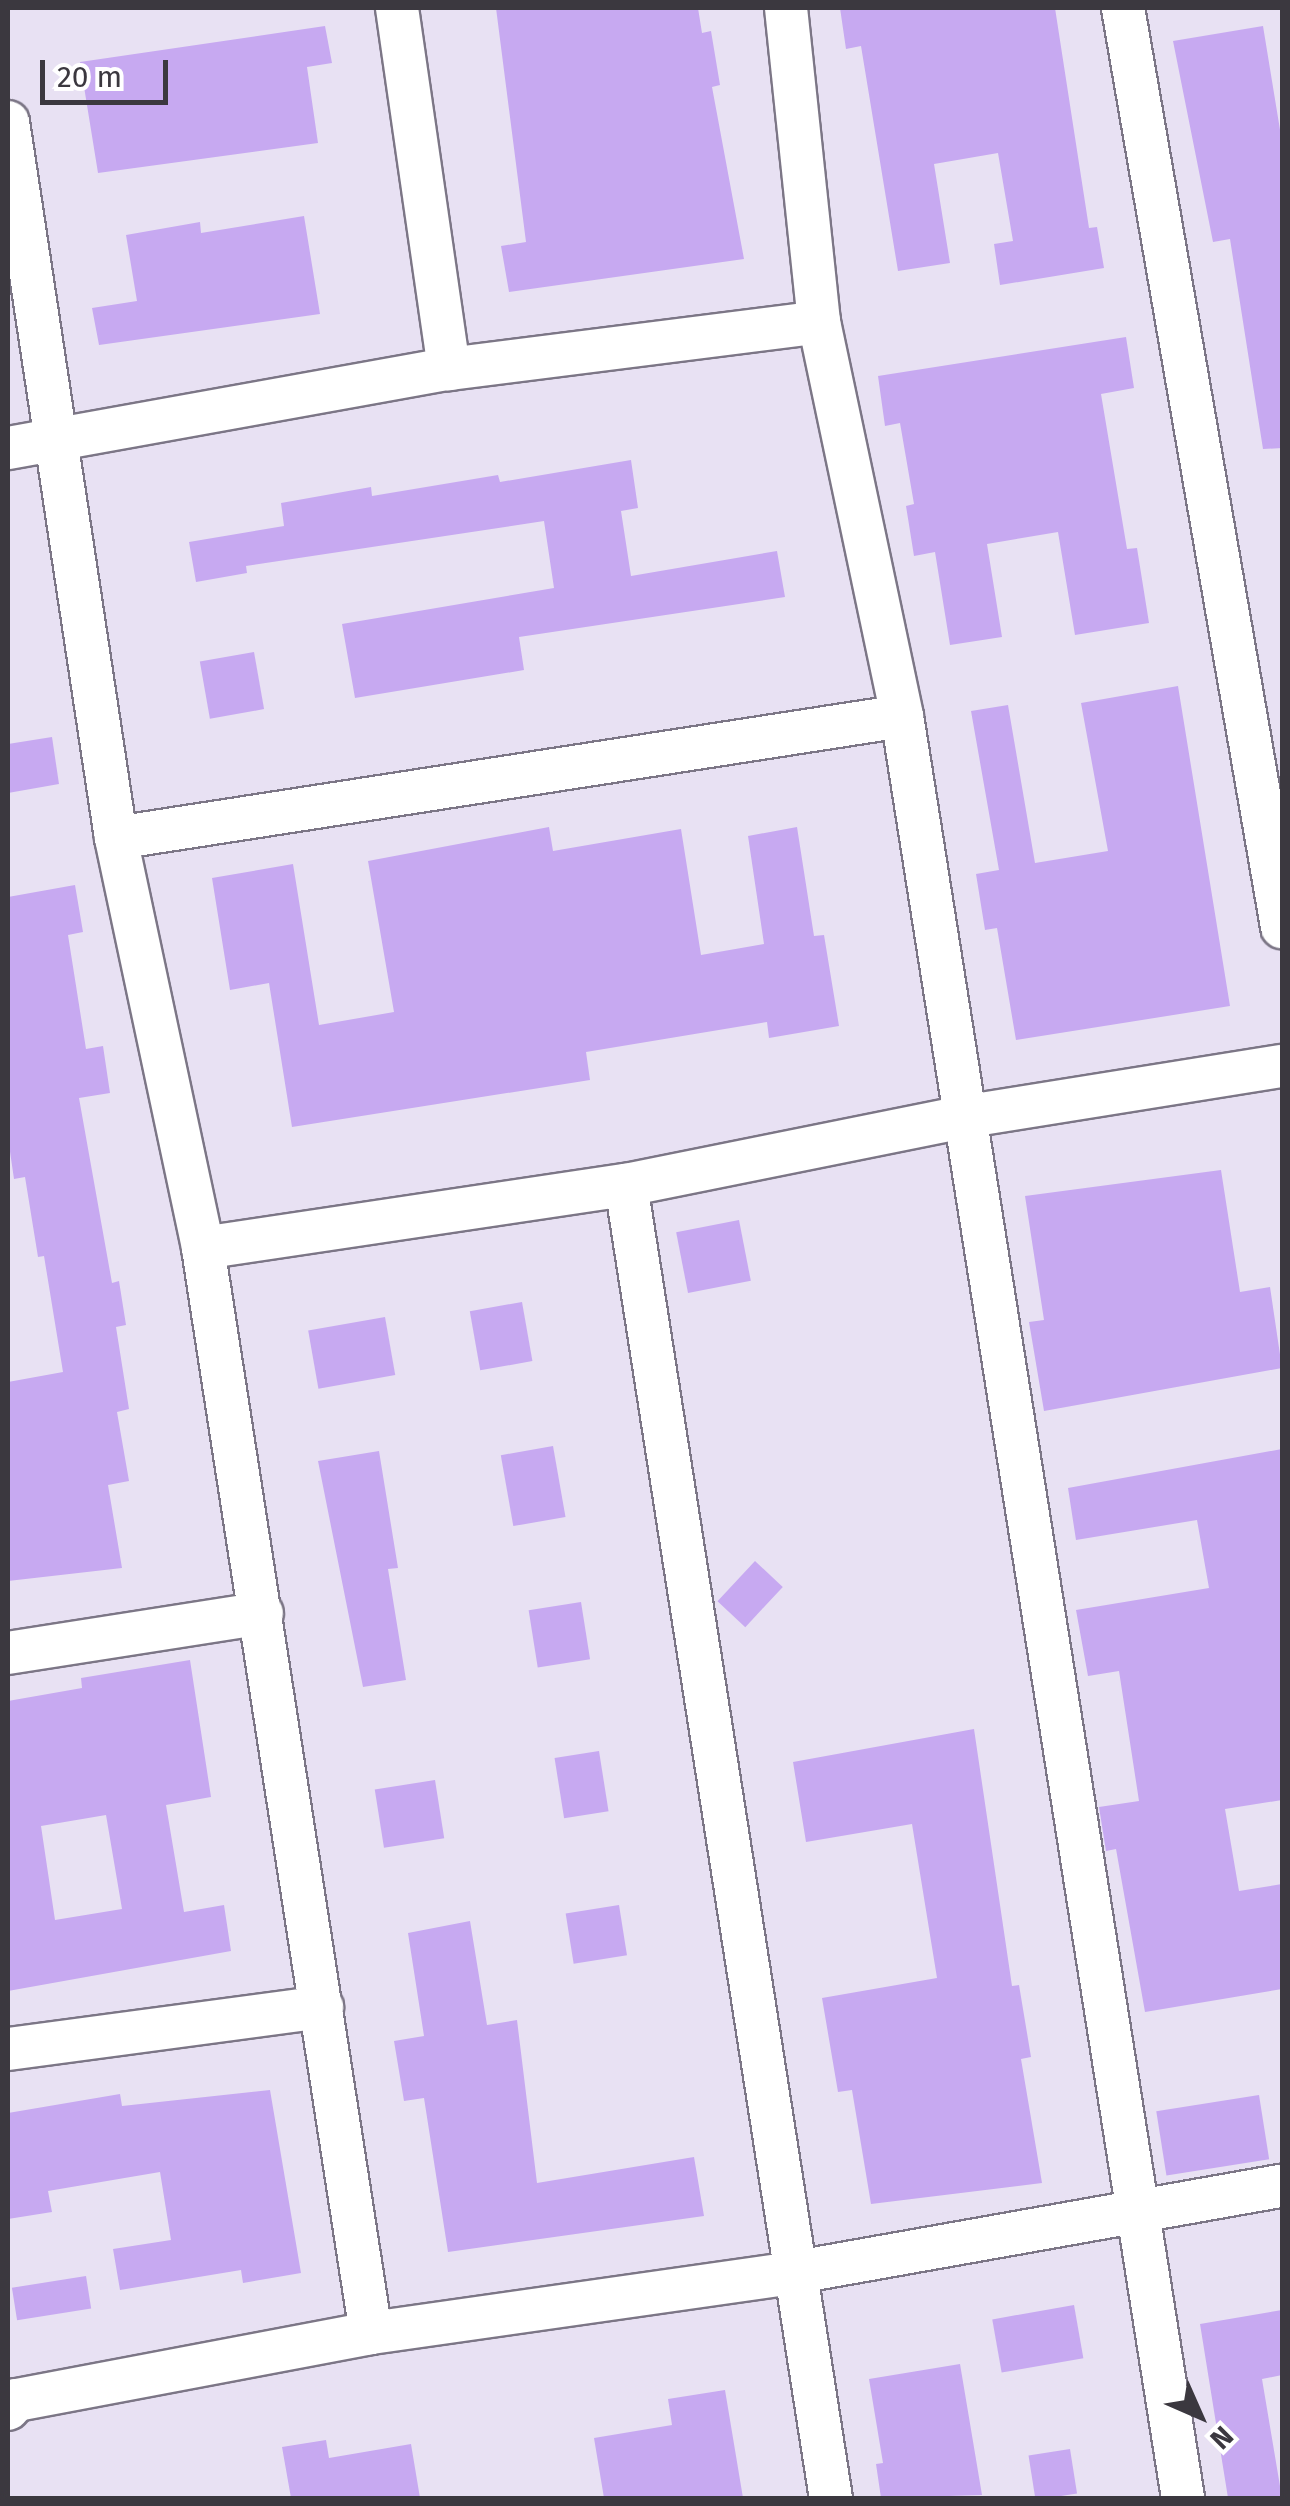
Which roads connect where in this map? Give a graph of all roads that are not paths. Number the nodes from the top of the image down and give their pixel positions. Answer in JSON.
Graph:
{"nodes":[{"id":1,"x":397,"y":8,"type":"edge"},
{"id":2,"x":786,"y":8,"type":"edge"},
{"id":3,"x":1123,"y":8,"type":"edge"},
{"id":4,"x":8,"y":122,"type":"edge"},
{"id":5,"x":819,"y":322,"type":"junction"},
{"id":6,"x":448,"y":369,"type":"junction"},
{"id":7,"x":59,"y":440,"type":"junction"},
{"id":8,"x":8,"y":448,"type":"edge"},
{"id":9,"x":902,"y":716,"type":"junction"},
{"id":10,"x":116,"y":838,"type":"junction"},
{"id":11,"x":1282,"y":927,"type":"edge"},
{"id":12,"x":1282,"y":1066,"type":"edge"},
{"id":13,"x":964,"y":1116,"type":"junction"},
{"id":14,"x":626,"y":1185,"type":"junction"},
{"id":15,"x":203,"y":1248,"type":"junction"},
{"id":16,"x":262,"y":1613,"type":"junction"},
{"id":17,"x":8,"y":1653,"type":"edge"},
{"id":18,"x":322,"y":2008,"type":"junction"},
{"id":19,"x":8,"y":2049,"type":"edge"},
{"id":20,"x":1282,"y":2186,"type":"edge"},
{"id":21,"x":1135,"y":2214,"type":"junction"},
{"id":22,"x":797,"y":2272,"type":"junction"},
{"id":23,"x":371,"y":2333,"type":"junction"},
{"id":24,"x":8,"y":2409,"type":"edge"},
{"id":25,"x":831,"y":2498,"type":"edge"},
{"id":26,"x":1183,"y":2498,"type":"edge"}],
"edges":[{"from":1,"to":6,"type":"street"},
{"from":2,"to":5,"type":"street"},
{"from":3,"to":11,"type":"street"},
{"from":4,"to":7,"type":"street"},
{"from":5,"to":6,"type":"street"},
{"from":5,"to":9,"type":"street"},
{"from":6,"to":7,"type":"street"},
{"from":7,"to":8,"type":"street"},
{"from":7,"to":10,"type":"street"},
{"from":9,"to":10,"type":"street"},
{"from":9,"to":13,"type":"street"},
{"from":10,"to":15,"type":"street"},
{"from":12,"to":13,"type":"street"},
{"from":13,"to":14,"type":"street"},
{"from":13,"to":21,"type":"street"},
{"from":14,"to":15,"type":"street"},
{"from":14,"to":22,"type":"street"},
{"from":15,"to":16,"type":"street"},
{"from":16,"to":17,"type":"street"},
{"from":16,"to":18,"type":"street"},
{"from":18,"to":19,"type":"street"},
{"from":18,"to":23,"type":"street"},
{"from":20,"to":21,"type":"street"},
{"from":21,"to":22,"type":"street"},
{"from":21,"to":26,"type":"street"},
{"from":22,"to":23,"type":"street"},
{"from":22,"to":25,"type":"street"},
{"from":23,"to":24,"type":"street"}]}
